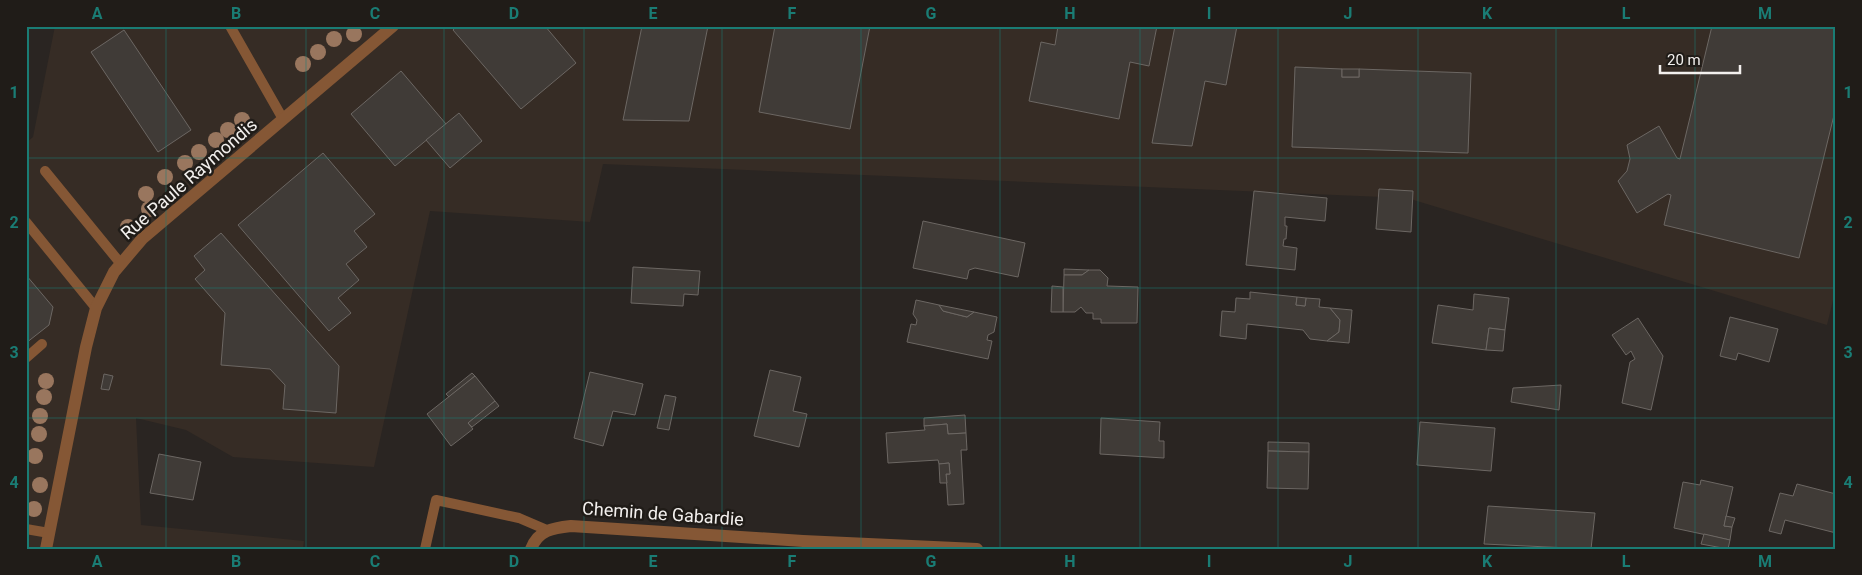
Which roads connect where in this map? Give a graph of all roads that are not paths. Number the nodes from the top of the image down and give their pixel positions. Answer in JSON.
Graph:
{"nodes":[{"id":1,"x":230,"y":26,"type":"edge"},
{"id":2,"x":393,"y":26,"type":"edge"},
{"id":3,"x":283,"y":119,"type":"junction"},
{"id":4,"x":45,"y":171,"type":"dead end"},
{"id":5,"x":26,"y":222,"type":"edge"},
{"id":6,"x":121,"y":264,"type":"junction"},
{"id":7,"x":96,"y":308,"type":"junction"},
{"id":8,"x":42,"y":344,"type":"dead end"},
{"id":9,"x":26,"y":358,"type":"edge"},
{"id":10,"x":26,"y":529,"type":"edge"},
{"id":11,"x":547,"y":530,"type":"junction"},
{"id":12,"x":49,"y":533,"type":"junction"},
{"id":13,"x":802,"y":545,"type":"edge"},
{"id":14,"x":46,"y":549,"type":"edge"},
{"id":15,"x":425,"y":549,"type":"edge"},
{"id":16,"x":531,"y":549,"type":"edge"},
{"id":17,"x":977,"y":549,"type":"edge"}],
"edges":[{"from":1,"to":3,"type":"lane"},
{"from":2,"to":3,"type":"street","name":"Rue Paule Raymondis"},
{"from":3,"to":6,"type":"street","name":"Rue Paule Raymondis"},
{"from":4,"to":6,"type":"lane"},
{"from":5,"to":7,"type":"lane"},
{"from":6,"to":7,"type":"street","name":"Rue Paule Raymondis"},
{"from":7,"to":12,"type":"street","name":"Rue Paule Raymondis"},
{"from":8,"to":9,"type":"lane"},
{"from":10,"to":12,"type":"lane"},
{"from":11,"to":13,"type":"street","name":"Chemin de Gabardie"},
{"from":11,"to":15,"type":"lane"},
{"from":11,"to":16,"type":"street"},
{"from":12,"to":14,"type":"street","name":"Rue Paule Raymondis"},
{"from":13,"to":17,"type":"street","name":"Chemin de Gabardie"}]}
